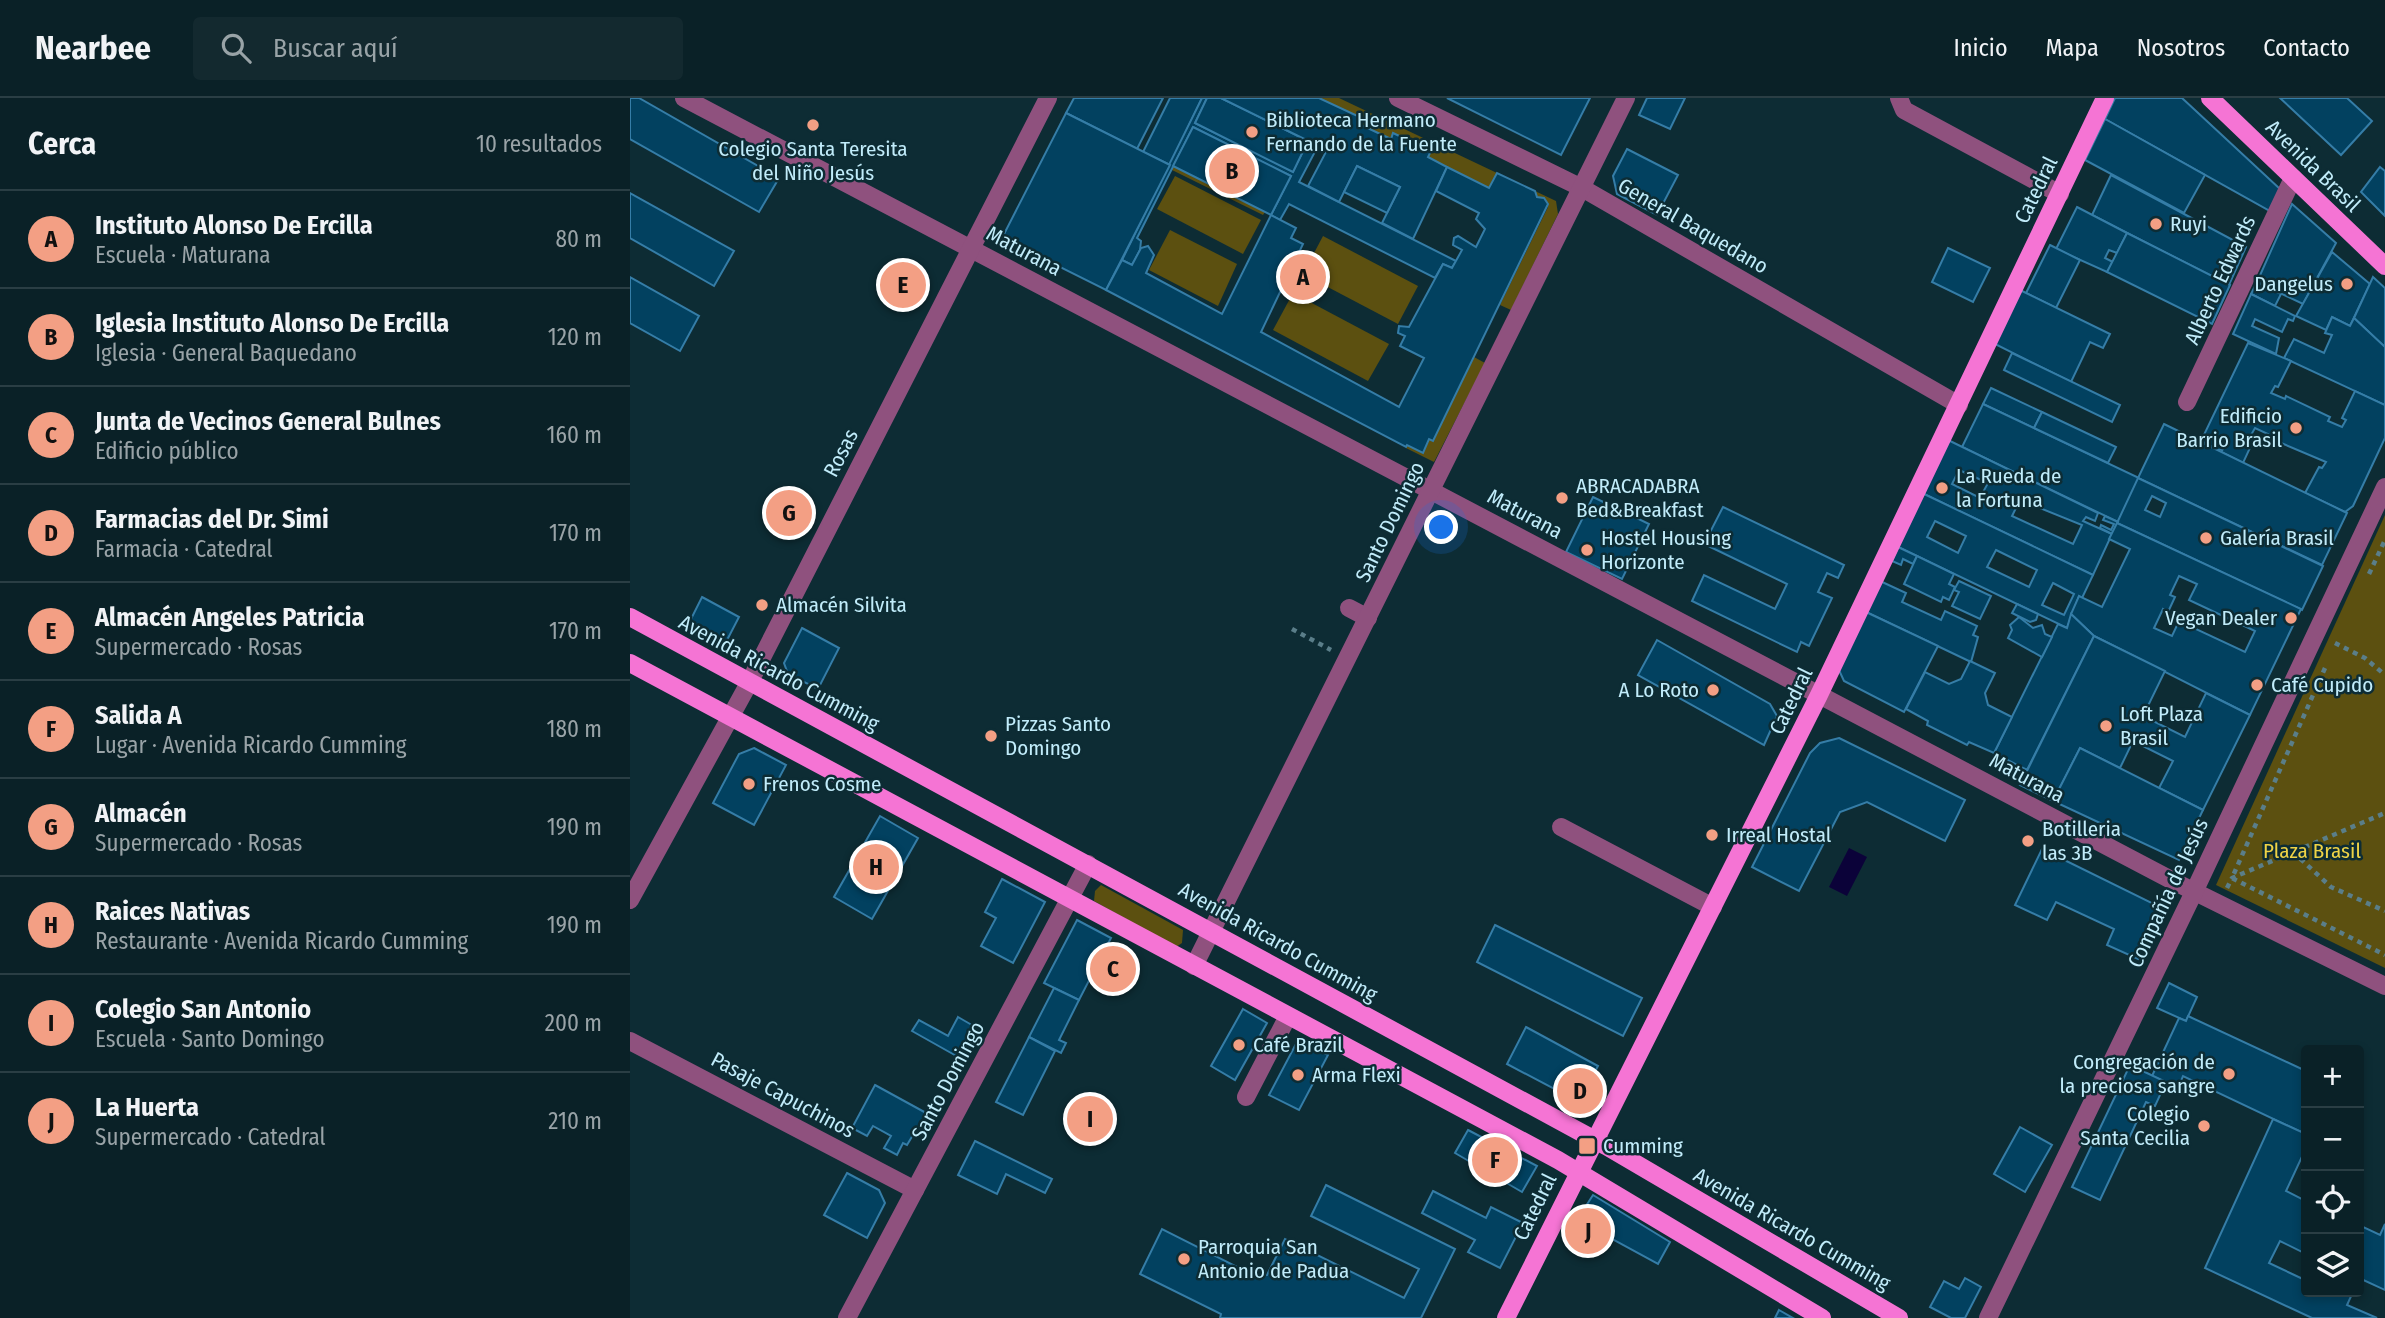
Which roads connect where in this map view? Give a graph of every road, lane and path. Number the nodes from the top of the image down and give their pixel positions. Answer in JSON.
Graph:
{"nodes":[{"id":1,"x":684,"y":98,"type":"edge"},
{"id":2,"x":1048,"y":98,"type":"edge"},
{"id":3,"x":1398,"y":98,"type":"edge"},
{"id":4,"x":1626,"y":98,"type":"edge"},
{"id":5,"x":1899,"y":98,"type":"edge"},
{"id":6,"x":2105,"y":98,"type":"edge"},
{"id":7,"x":2210,"y":98,"type":"edge"},
{"id":8,"x":2293,"y":178,"type":"junction"},
{"id":9,"x":1582,"y":188,"type":"junction"},
{"id":10,"x":2060,"y":194,"type":"junction"},
{"id":11,"x":971,"y":248,"type":"junction"},
{"id":12,"x":2385,"y":266,"type":"edge"},
{"id":13,"x":2187,"y":402,"type":"dead end"},
{"id":14,"x":1959,"y":405,"type":"junction"},
{"id":15,"x":2385,"y":487,"type":"edge"},
{"id":16,"x":1431,"y":491,"type":"junction"},
{"id":17,"x":2385,"y":540,"type":"edge"},
{"id":18,"x":2363,"y":586,"type":"dead end"},
{"id":19,"x":1349,"y":608,"type":"dead end"},
{"id":20,"x":630,"y":617,"type":"edge"},
{"id":21,"x":1368,"y":618,"type":"junction"},
{"id":22,"x":1292,"y":629,"type":"dead end"},
{"id":23,"x":2341,"y":631,"type":"dead end"},
{"id":24,"x":2335,"y":643,"type":"junction"},
{"id":25,"x":1348,"y":658,"type":"junction"},
{"id":26,"x":630,"y":663,"type":"edge"},
{"id":27,"x":2385,"y":675,"type":"edge"},
{"id":28,"x":749,"y":683,"type":"junction"},
{"id":29,"x":1819,"y":695,"type":"junction"},
{"id":30,"x":730,"y":718,"type":"junction"},
{"id":31,"x":2385,"y":813,"type":"edge"},
{"id":32,"x":1561,"y":827,"type":"dead end"},
{"id":33,"x":2293,"y":852,"type":"junction"},
{"id":34,"x":1088,"y":864,"type":"junction"},
{"id":35,"x":2232,"y":878,"type":"junction"},
{"id":36,"x":2194,"y":892,"type":"junction"},
{"id":37,"x":1070,"y":898,"type":"junction"},
{"id":38,"x":630,"y":900,"type":"edge"},
{"id":39,"x":2218,"y":904,"type":"junction"},
{"id":40,"x":1713,"y":907,"type":"junction"},
{"id":41,"x":2385,"y":911,"type":"edge"},
{"id":42,"x":1212,"y":932,"type":"junction"},
{"id":43,"x":2384,"y":953,"type":"edge"},
{"id":44,"x":1194,"y":965,"type":"junction"},
{"id":45,"x":2385,"y":986,"type":"edge"},
{"id":46,"x":1288,"y":1016,"type":"junction"},
{"id":47,"x":630,"y":1041,"type":"edge"},
{"id":48,"x":1246,"y":1097,"type":"dead end"},
{"id":49,"x":1594,"y":1139,"type":"junction"},
{"id":50,"x":1578,"y":1171,"type":"junction"},
{"id":51,"x":915,"y":1190,"type":"junction"},
{"id":52,"x":847,"y":1318,"type":"edge"},
{"id":53,"x":1506,"y":1318,"type":"edge"},
{"id":54,"x":1822,"y":1318,"type":"edge"},
{"id":55,"x":1899,"y":1318,"type":"edge"},
{"id":56,"x":1988,"y":1318,"type":"edge"}],
"edges":[{"from":1,"to":11,"type":"street","name":"Maturana"},
{"from":2,"to":11,"type":"street","name":"Rosas"},
{"from":3,"to":9,"type":"street","name":"General Baquedano"},
{"from":4,"to":9,"type":"street","name":"Santo Domingo"},
{"from":5,"to":10,"type":"street"},
{"from":6,"to":10,"type":"main road","name":"Catedral"},
{"from":7,"to":8,"type":"main road","name":"Avenida Brasil"},
{"from":8,"to":12,"type":"main road","name":"Avenida Brasil"},
{"from":8,"to":13,"type":"street","name":"Alberto Edwards"},
{"from":9,"to":14,"type":"street","name":"General Baquedano"},
{"from":9,"to":16,"type":"street","name":"Santo Domingo"},
{"from":10,"to":14,"type":"main road","name":"Catedral"},
{"from":11,"to":16,"type":"street","name":"Maturana"},
{"from":11,"to":28,"type":"street","name":"Rosas"},
{"from":14,"to":29,"type":"main road","name":"Catedral"},
{"from":15,"to":36,"type":"street","name":"Compañía de Jesús"},
{"from":16,"to":21,"type":"street","name":"Santo Domingo"},
{"from":16,"to":29,"type":"street","name":"Maturana"},
{"from":17,"to":18,"type":"path"},
{"from":19,"to":21,"type":"street"},
{"from":20,"to":28,"type":"main road","name":"Avenida Ricardo Cumming"},
{"from":21,"to":25,"type":"street","name":"Santo Domingo"},
{"from":22,"to":25,"type":"path"},
{"from":23,"to":24,"type":"path"},
{"from":24,"to":27,"type":"path"},
{"from":24,"to":35,"type":"path"},
{"from":25,"to":42,"type":"street","name":"Santo Domingo"},
{"from":26,"to":30,"type":"main road"},
{"from":28,"to":30,"type":"street","name":"Rosas"},
{"from":28,"to":34,"type":"main road","name":"Avenida Ricardo Cumming"},
{"from":29,"to":36,"type":"street","name":"Maturana"},
{"from":29,"to":40,"type":"main road","name":"Catedral"},
{"from":30,"to":37,"type":"main road"},
{"from":30,"to":38,"type":"street","name":"Rosas"},
{"from":31,"to":33,"type":"path"},
{"from":32,"to":40,"type":"street"},
{"from":33,"to":35,"type":"path"},
{"from":33,"to":41,"type":"path"},
{"from":34,"to":37,"type":"street","name":"Santo Domingo"},
{"from":34,"to":42,"type":"main road","name":"Avenida Ricardo Cumming"},
{"from":35,"to":39,"type":"path"},
{"from":35,"to":43,"type":"path"},
{"from":36,"to":39,"type":"street","name":"Maturana"},
{"from":36,"to":56,"type":"street","name":"Compañía de Jesús"},
{"from":37,"to":44,"type":"main road"},
{"from":37,"to":51,"type":"street","name":"Santo Domingo"},
{"from":39,"to":45,"type":"street","name":"Maturana"},
{"from":40,"to":49,"type":"main road","name":"Catedral"},
{"from":42,"to":44,"type":"street","name":"Santo Domingo"},
{"from":42,"to":49,"type":"main road","name":"Avenida Ricardo Cumming"},
{"from":44,"to":46,"type":"main road"},
{"from":46,"to":48,"type":"street"},
{"from":46,"to":50,"type":"main road"},
{"from":47,"to":51,"type":"street","name":"Pasaje Capuchinos"},
{"from":49,"to":50,"type":"main road","name":"Catedral"},
{"from":49,"to":55,"type":"main road","name":"Avenida Ricardo Cumming"},
{"from":50,"to":53,"type":"main road","name":"Catedral"},
{"from":50,"to":54,"type":"main road"},
{"from":51,"to":52,"type":"street","name":"Santo Domingo"}]}
